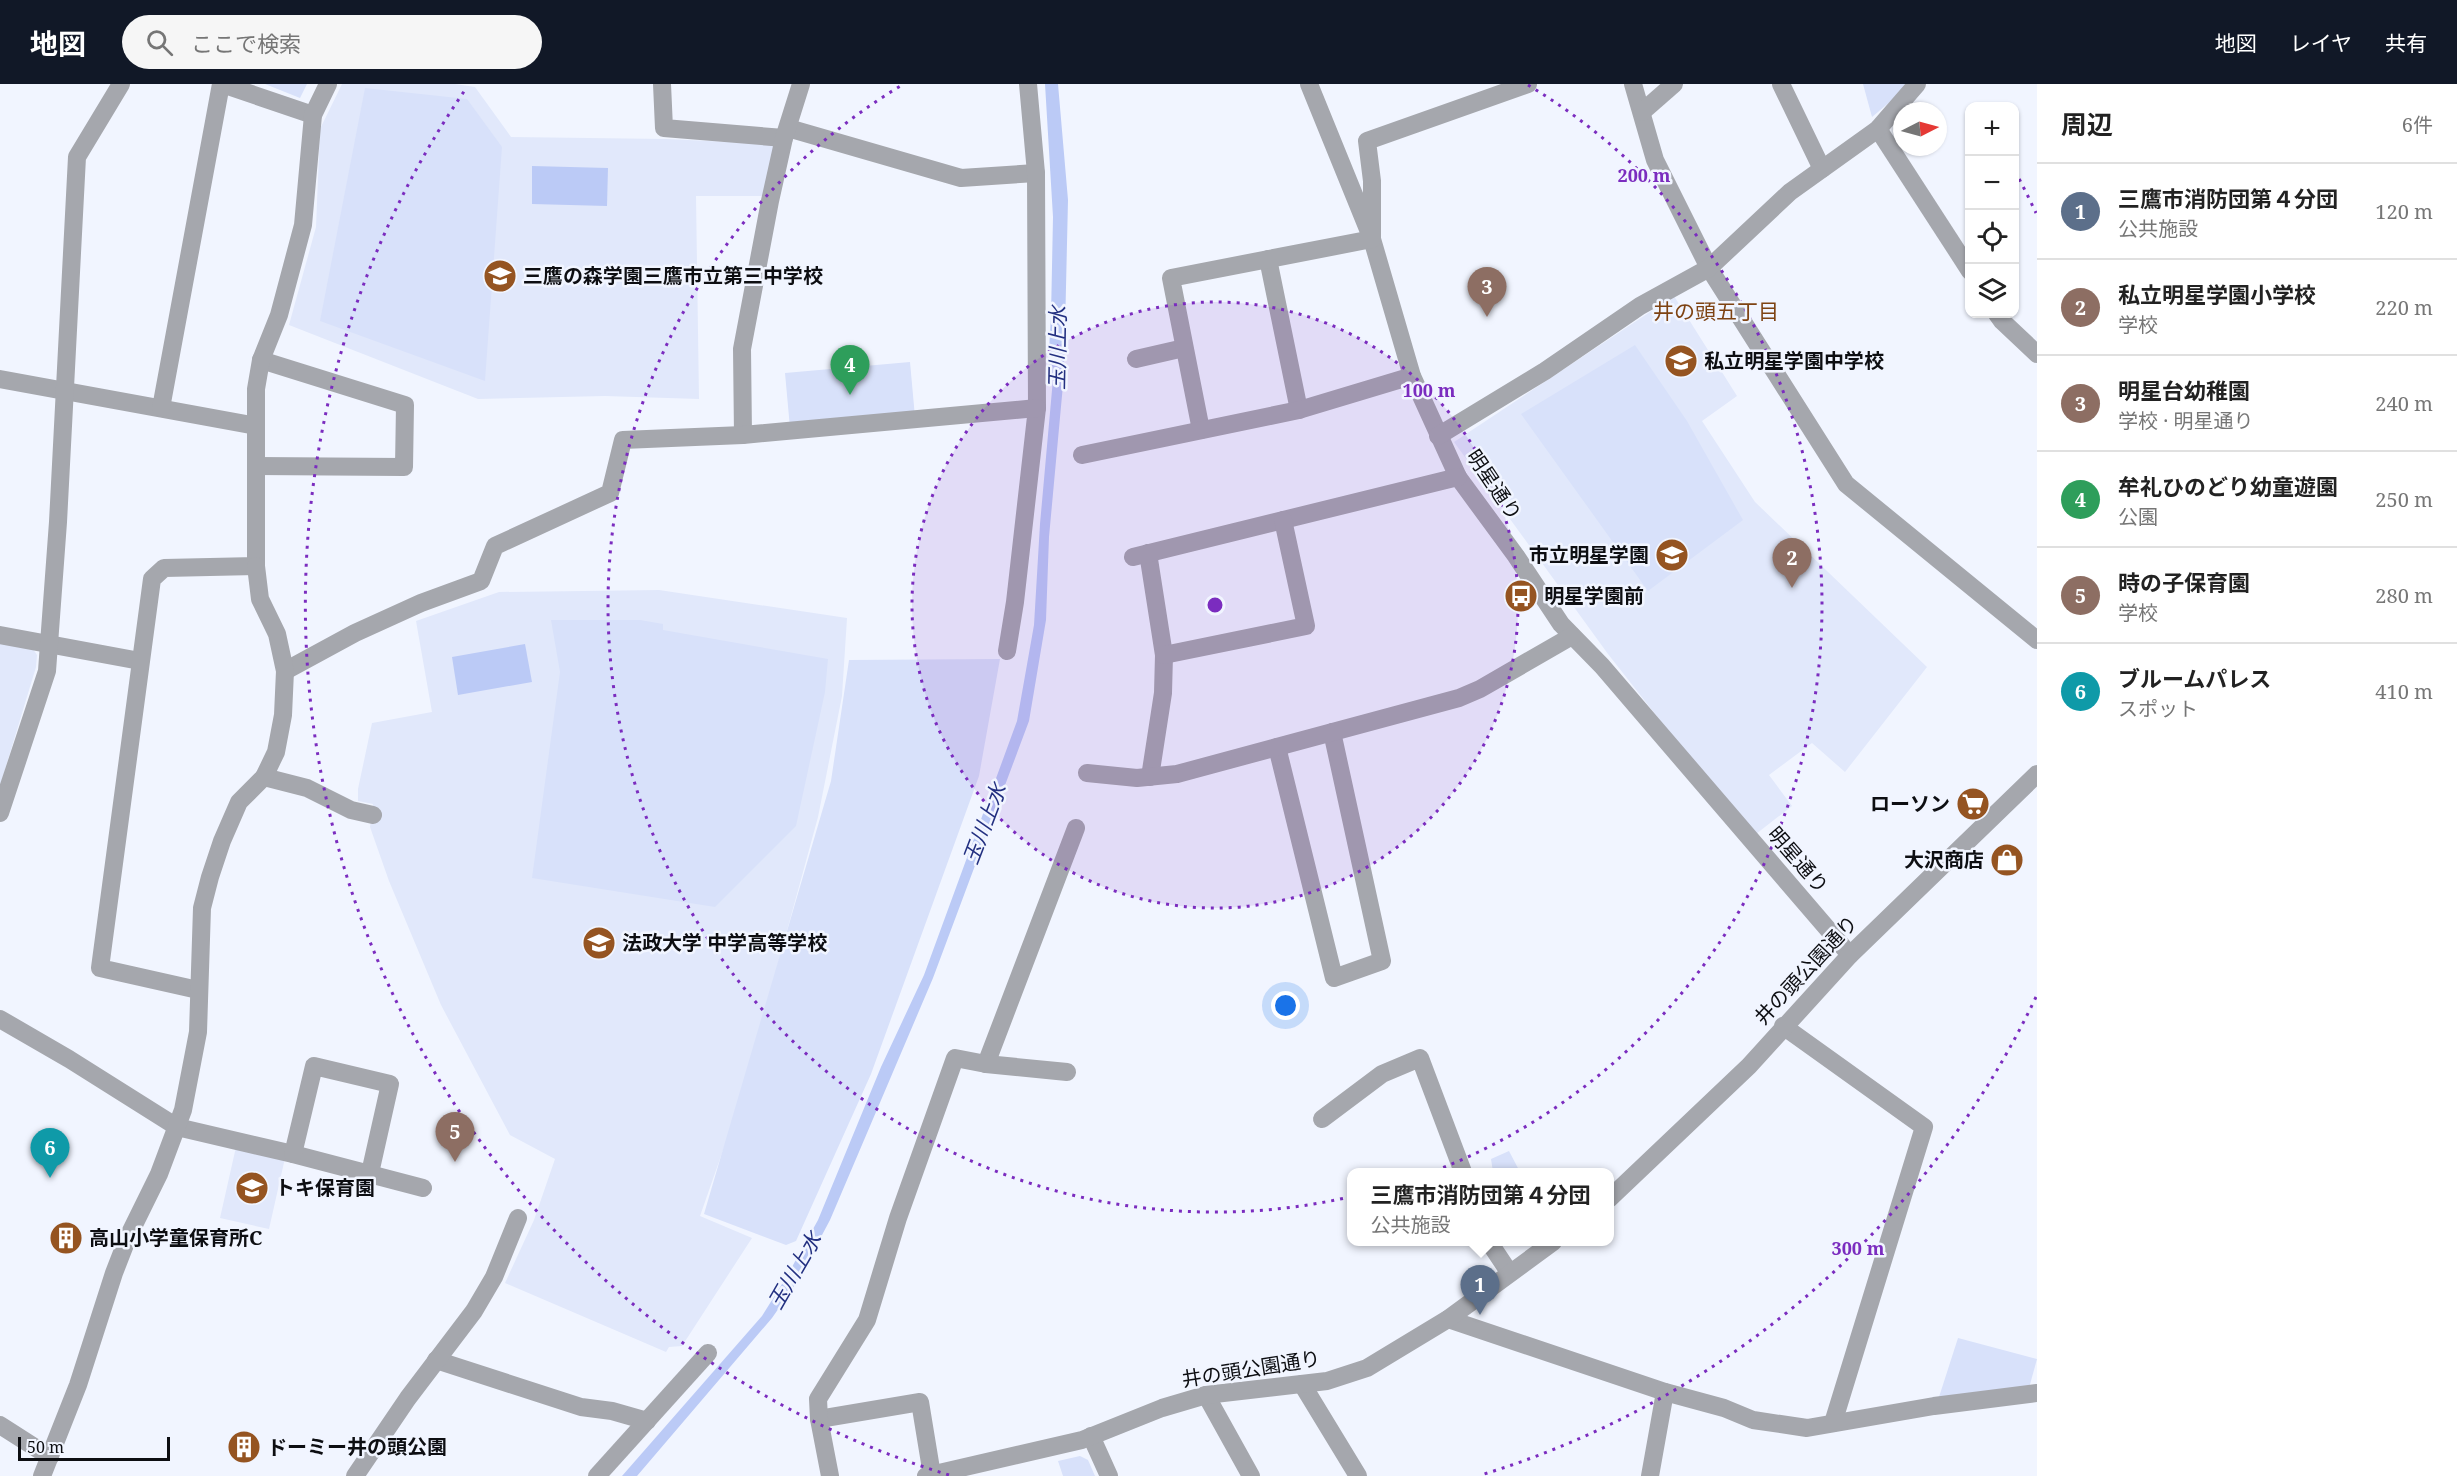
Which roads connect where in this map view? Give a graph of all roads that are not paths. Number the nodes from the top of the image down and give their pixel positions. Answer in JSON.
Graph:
{"nodes":[{"id":1,"x":121,"y":84,"type":"edge"},
{"id":2,"x":221,"y":84,"type":"edge"},
{"id":3,"x":328,"y":84,"type":"edge"},
{"id":4,"x":662,"y":84,"type":"edge"},
{"id":5,"x":801,"y":84,"type":"edge"},
{"id":6,"x":1028,"y":84,"type":"edge"},
{"id":7,"x":1309,"y":84,"type":"edge"},
{"id":8,"x":1528,"y":84,"type":"edge"},
{"id":9,"x":1633,"y":84,"type":"edge"},
{"id":10,"x":1674,"y":84,"type":"edge"},
{"id":11,"x":1781,"y":84,"type":"edge"},
{"id":12,"x":1917,"y":84,"type":"edge"},
{"id":13,"x":1642,"y":112,"type":"junction"},
{"id":14,"x":313,"y":115,"type":"junction"},
{"id":15,"x":1878,"y":129,"type":"junction"},
{"id":16,"x":786,"y":133,"type":"junction"},
{"id":17,"x":1822,"y":170,"type":"junction"},
{"id":18,"x":1036,"y":173,"type":"junction"},
{"id":19,"x":1372,"y":239,"type":"junction"},
{"id":20,"x":1268,"y":259,"type":"junction"},
{"id":21,"x":1965,"y":264,"type":"edge"},
{"id":22,"x":1709,"y":268,"type":"junction"},
{"id":23,"x":2000,"y":318,"type":"edge"},
{"id":24,"x":1184,"y":348,"type":"junction"},
{"id":25,"x":2037,"y":354,"type":"edge"},
{"id":26,"x":1136,"y":359,"type":"dead end"},
{"id":27,"x":261,"y":360,"type":"junction"},
{"id":28,"x":1412,"y":376,"type":"junction"},
{"id":29,"x":0,"y":379,"type":"edge"},
{"id":30,"x":65,"y":392,"type":"junction"},
{"id":31,"x":161,"y":408,"type":"junction"},
{"id":32,"x":1037,"y":408,"type":"junction"},
{"id":33,"x":1299,"y":410,"type":"junction"},
{"id":34,"x":256,"y":426,"type":"junction"},
{"id":35,"x":1201,"y":430,"type":"junction"},
{"id":36,"x":743,"y":435,"type":"junction"},
{"id":37,"x":1438,"y":436,"type":"junction"},
{"id":38,"x":1082,"y":455,"type":"dead end"},
{"id":39,"x":256,"y":466,"type":"junction"},
{"id":40,"x":1458,"y":477,"type":"junction"},
{"id":41,"x":1283,"y":520,"type":"junction"},
{"id":42,"x":256,"y":566,"type":"junction"},
{"id":43,"x":0,"y":635,"type":"edge"},
{"id":44,"x":1572,"y":636,"type":"junction"},
{"id":45,"x":2037,"y":640,"type":"edge"},
{"id":46,"x":48,"y":644,"type":"junction"},
{"id":47,"x":1007,"y":651,"type":"dead end"},
{"id":48,"x":1164,"y":655,"type":"junction"},
{"id":49,"x":140,"y":661,"type":"junction"},
{"id":50,"x":285,"y":671,"type":"junction"},
{"id":51,"x":1332,"y":732,"type":"junction"},
{"id":52,"x":1277,"y":747,"type":"junction"},
{"id":53,"x":1087,"y":773,"type":"dead end"},
{"id":54,"x":2037,"y":774,"type":"edge"},
{"id":55,"x":264,"y":777,"type":"junction"},
{"id":56,"x":1149,"y":777,"type":"junction"},
{"id":57,"x":0,"y":813,"type":"edge"},
{"id":58,"x":373,"y":815,"type":"dead end"},
{"id":59,"x":1076,"y":828,"type":"dead end"},
{"id":60,"x":1850,"y":955,"type":"junction"},
{"id":61,"x":198,"y":990,"type":"junction"},
{"id":62,"x":0,"y":1019,"type":"edge"},
{"id":63,"x":1783,"y":1026,"type":"junction"},
{"id":64,"x":986,"y":1064,"type":"junction"},
{"id":65,"x":1067,"y":1072,"type":"dead end"},
{"id":66,"x":1322,"y":1119,"type":"dead end"},
{"id":67,"x":177,"y":1127,"type":"junction"},
{"id":68,"x":293,"y":1154,"type":"junction"},
{"id":69,"x":1461,"y":1168,"type":"edge"},
{"id":70,"x":370,"y":1173,"type":"junction"},
{"id":71,"x":423,"y":1188,"type":"dead end"},
{"id":72,"x":1614,"y":1194,"type":"edge"},
{"id":73,"x":518,"y":1218,"type":"dead end"},
{"id":74,"x":1492,"y":1246,"type":"edge"},
{"id":75,"x":1547,"y":1246,"type":"edge"},
{"id":76,"x":1509,"y":1272,"type":"junction"},
{"id":77,"x":1448,"y":1319,"type":"junction"},
{"id":78,"x":708,"y":1353,"type":"dead end"},
{"id":79,"x":436,"y":1360,"type":"junction"},
{"id":80,"x":1302,"y":1384,"type":"junction"},
{"id":81,"x":1665,"y":1392,"type":"junction"},
{"id":82,"x":2037,"y":1393,"type":"edge"},
{"id":83,"x":1206,"y":1395,"type":"junction"},
{"id":84,"x":819,"y":1419,"type":"junction"},
{"id":85,"x":647,"y":1421,"type":"junction"},
{"id":86,"x":1833,"y":1423,"type":"junction"},
{"id":87,"x":0,"y":1425,"type":"edge"},
{"id":88,"x":1091,"y":1436,"type":"junction"},
{"id":89,"x":50,"y":1457,"type":"junction"},
{"id":90,"x":997,"y":1469,"type":"edge"},
{"id":91,"x":929,"y":1475,"type":"edge"},
{"id":92,"x":1651,"y":1475,"type":"edge"},
{"id":93,"x":42,"y":1476,"type":"edge"},
{"id":94,"x":355,"y":1476,"type":"edge"},
{"id":95,"x":597,"y":1476,"type":"edge"},
{"id":96,"x":830,"y":1476,"type":"edge"},
{"id":97,"x":1109,"y":1476,"type":"edge"},
{"id":98,"x":1251,"y":1476,"type":"edge"},
{"id":99,"x":1358,"y":1476,"type":"edge"}],
"edges":[{"from":1,"to":30,"type":"street"},
{"from":2,"to":14,"type":"street"},
{"from":2,"to":31,"type":"street"},
{"from":3,"to":14,"type":"street"},
{"from":4,"to":16,"type":"street"},
{"from":5,"to":16,"type":"street"},
{"from":6,"to":18,"type":"street"},
{"from":7,"to":19,"type":"street","name":"明星通り"},
{"from":8,"to":19,"type":"street"},
{"from":9,"to":13,"type":"street"},
{"from":10,"to":13,"type":"street"},
{"from":11,"to":17,"type":"street"},
{"from":12,"to":15,"type":"street"},
{"from":13,"to":22,"type":"street"},
{"from":14,"to":27,"type":"street"},
{"from":15,"to":17,"type":"street"},
{"from":15,"to":21,"type":"street"},
{"from":16,"to":18,"type":"street"},
{"from":16,"to":36,"type":"street"},
{"from":17,"to":22,"type":"street"},
{"from":18,"to":32,"type":"street"},
{"from":19,"to":20,"type":"street"},
{"from":19,"to":28,"type":"street","name":"明星通り"},
{"from":20,"to":24,"type":"street"},
{"from":20,"to":33,"type":"street"},
{"from":22,"to":37,"type":"street"},
{"from":22,"to":45,"type":"street"},
{"from":23,"to":25,"type":"street"},
{"from":24,"to":26,"type":"street"},
{"from":24,"to":35,"type":"street"},
{"from":27,"to":34,"type":"street"},
{"from":27,"to":39,"type":"street"},
{"from":28,"to":33,"type":"street"},
{"from":28,"to":37,"type":"street","name":"明星通り"},
{"from":29,"to":30,"type":"street"},
{"from":30,"to":31,"type":"street"},
{"from":30,"to":46,"type":"street"},
{"from":31,"to":34,"type":"street"},
{"from":32,"to":36,"type":"street"},
{"from":32,"to":47,"type":"street"},
{"from":33,"to":35,"type":"street"},
{"from":34,"to":39,"type":"street"},
{"from":35,"to":38,"type":"street"},
{"from":36,"to":50,"type":"street"},
{"from":37,"to":40,"type":"street","name":"明星通り"},
{"from":39,"to":42,"type":"street"},
{"from":40,"to":41,"type":"street"},
{"from":40,"to":44,"type":"street","name":"明星通り"},
{"from":41,"to":48,"type":"street"},
{"from":41,"to":48,"type":"street"},
{"from":42,"to":49,"type":"street"},
{"from":42,"to":50,"type":"street"},
{"from":43,"to":46,"type":"street"},
{"from":44,"to":51,"type":"street"},
{"from":44,"to":60,"type":"street","name":"明星通り"},
{"from":46,"to":49,"type":"street"},
{"from":46,"to":57,"type":"street"},
{"from":48,"to":56,"type":"street"},
{"from":49,"to":61,"type":"street"},
{"from":50,"to":55,"type":"street"},
{"from":51,"to":52,"type":"street"},
{"from":51,"to":52,"type":"street"},
{"from":52,"to":56,"type":"street"},
{"from":53,"to":56,"type":"street"},
{"from":54,"to":60,"type":"street","name":"井の頭公園通り"},
{"from":55,"to":58,"type":"street"},
{"from":55,"to":61,"type":"street"},
{"from":59,"to":64,"type":"street"},
{"from":60,"to":63,"type":"street","name":"井の頭公園通り"},
{"from":61,"to":67,"type":"street"},
{"from":62,"to":67,"type":"street"},
{"from":63,"to":72,"type":"street","name":"井の頭公園通り"},
{"from":63,"to":86,"type":"street"},
{"from":64,"to":65,"type":"street"},
{"from":64,"to":84,"type":"street"},
{"from":66,"to":69,"type":"street"},
{"from":67,"to":68,"type":"street"},
{"from":67,"to":89,"type":"street"},
{"from":68,"to":70,"type":"street"},
{"from":68,"to":70,"type":"street"},
{"from":70,"to":71,"type":"street"},
{"from":73,"to":79,"type":"street"},
{"from":74,"to":76,"type":"street"},
{"from":75,"to":76,"type":"street","name":"井の頭公園通り"},
{"from":76,"to":77,"type":"street","name":"井の頭公園通り"},
{"from":77,"to":80,"type":"street","name":"井の頭公園通り"},
{"from":77,"to":81,"type":"street"},
{"from":78,"to":85,"type":"street"},
{"from":79,"to":85,"type":"street"},
{"from":79,"to":94,"type":"street"},
{"from":80,"to":83,"type":"street","name":"井の頭公園通り"},
{"from":80,"to":99,"type":"street"},
{"from":81,"to":86,"type":"street"},
{"from":81,"to":92,"type":"street"},
{"from":82,"to":86,"type":"street"},
{"from":83,"to":88,"type":"street","name":"井の頭公園通り"},
{"from":83,"to":98,"type":"street"},
{"from":84,"to":91,"type":"street"},
{"from":84,"to":96,"type":"street"},
{"from":85,"to":95,"type":"street"},
{"from":87,"to":89,"type":"street"},
{"from":88,"to":90,"type":"street","name":"井の頭公園通り"},
{"from":88,"to":97,"type":"street"},
{"from":89,"to":93,"type":"street"},
{"from":90,"to":91,"type":"street","name":"井の頭公園通り"}]}
